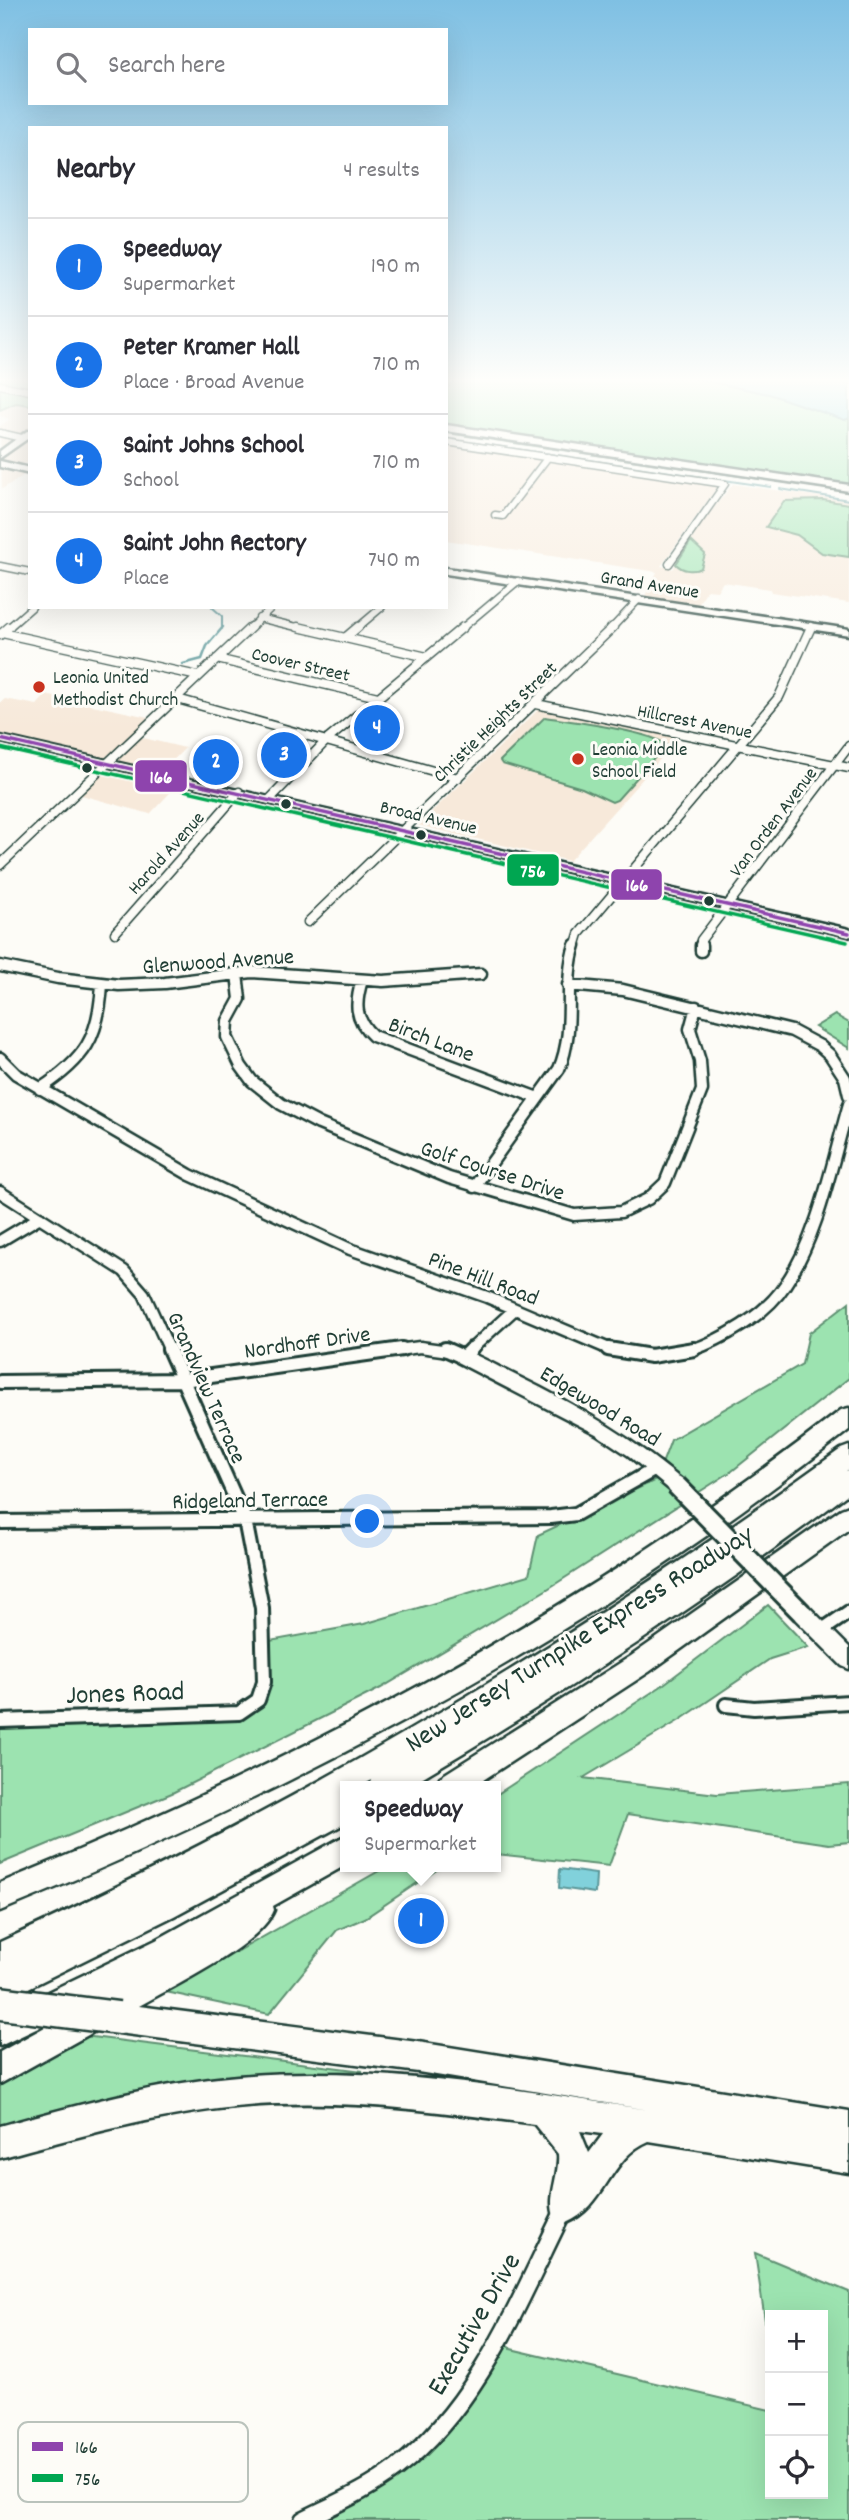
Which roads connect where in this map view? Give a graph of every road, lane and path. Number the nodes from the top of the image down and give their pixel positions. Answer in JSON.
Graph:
{"nodes":[{"id":1,"x":519,"y":496,"type":"edge"},
{"id":2,"x":717,"y":496,"type":"edge"},
{"id":3,"x":495,"y":514,"type":"dead end"},
{"id":4,"x":669,"y":564,"type":"dead end"},
{"id":5,"x":0,"y":566,"type":"edge"},
{"id":6,"x":448,"y":571,"type":"edge"},
{"id":7,"x":28,"y":572,"type":"edge"},
{"id":8,"x":518,"y":581,"type":"junction"},
{"id":9,"x":639,"y":599,"type":"junction"},
{"id":10,"x":30,"y":609,"type":"edge"},
{"id":11,"x":270,"y":609,"type":"edge"},
{"id":12,"x":380,"y":609,"type":"edge"},
{"id":13,"x":260,"y":618,"type":"junction"},
{"id":14,"x":811,"y":626,"type":"junction"},
{"id":15,"x":849,"y":632,"type":"edge"},
{"id":16,"x":1,"y":634,"type":"edge"},
{"id":17,"x":345,"y":638,"type":"junction"},
{"id":18,"x":427,"y":657,"type":"junction"},
{"id":19,"x":217,"y":659,"type":"junction"},
{"id":20,"x":198,"y":676,"type":"junction"},
{"id":21,"x":378,"y":697,"type":"junction"},
{"id":22,"x":174,"y":698,"type":"junction"},
{"id":23,"x":536,"y":704,"type":"junction"},
{"id":24,"x":0,"y":739,"type":"edge"},
{"id":25,"x":327,"y":740,"type":"junction"},
{"id":26,"x":738,"y":745,"type":"junction"},
{"id":27,"x":849,"y":746,"type":"edge"},
{"id":28,"x":106,"y":763,"type":"junction"},
{"id":29,"x":835,"y":764,"type":"junction"},
{"id":30,"x":849,"y":768,"type":"edge"},
{"id":31,"x":458,"y":778,"type":"junction"},
{"id":32,"x":239,"y":792,"type":"junction"},
{"id":33,"x":270,"y":799,"type":"junction"},
{"id":34,"x":403,"y":829,"type":"junction"},
{"id":35,"x":0,"y":865,"type":"edge"},
{"id":36,"x":624,"y":882,"type":"junction"},
{"id":37,"x":729,"y":905,"type":"junction"},
{"id":38,"x":308,"y":922,"type":"dead end"},
{"id":39,"x":115,"y":933,"type":"dead end"},
{"id":40,"x":849,"y":933,"type":"edge"},
{"id":41,"x":701,"y":951,"type":"dead end"},
{"id":42,"x":0,"y":966,"type":"edge"},
{"id":43,"x":237,"y":974,"type":"junction"},
{"id":44,"x":481,"y":974,"type":"dead end"},
{"id":45,"x":362,"y":980,"type":"junction"},
{"id":46,"x":102,"y":984,"type":"junction"},
{"id":47,"x":568,"y":985,"type":"junction"},
{"id":48,"x":696,"y":1007,"type":"junction"},
{"id":49,"x":0,"y":1058,"type":"edge"},
{"id":50,"x":40,"y":1089,"type":"junction"},
{"id":51,"x":849,"y":1095,"type":"edge"},
{"id":52,"x":538,"y":1098,"type":"junction"},
{"id":53,"x":849,"y":1104,"type":"edge"},
{"id":54,"x":474,"y":1186,"type":"junction"},
{"id":55,"x":0,"y":1192,"type":"edge"},
{"id":56,"x":40,"y":1217,"type":"junction"},
{"id":57,"x":0,"y":1241,"type":"edge"},
{"id":58,"x":515,"y":1309,"type":"junction"},
{"id":59,"x":463,"y":1357,"type":"junction"},
{"id":60,"x":183,"y":1380,"type":"junction"},
{"id":61,"x":0,"y":1382,"type":"edge"},
{"id":62,"x":849,"y":1417,"type":"edge"},
{"id":63,"x":849,"y":1456,"type":"edge"},
{"id":64,"x":657,"y":1468,"type":"junction"},
{"id":65,"x":849,"y":1480,"type":"edge"},
{"id":66,"x":849,"y":1516,"type":"edge"},
{"id":67,"x":245,"y":1520,"type":"junction"},
{"id":68,"x":0,"y":1522,"type":"edge"},
{"id":69,"x":849,"y":1612,"type":"edge"},
{"id":70,"x":821,"y":1631,"type":"junction"},
{"id":71,"x":849,"y":1660,"type":"edge"},
{"id":72,"x":849,"y":1702,"type":"edge"},
{"id":73,"x":726,"y":1705,"type":"dead end"},
{"id":74,"x":250,"y":1708,"type":"joint"},
{"id":75,"x":0,"y":1721,"type":"edge"},
{"id":76,"x":343,"y":1781,"type":"edge"},
{"id":77,"x":391,"y":1781,"type":"edge"},
{"id":78,"x":458,"y":1781,"type":"edge"},
{"id":79,"x":340,"y":1783,"type":"edge"},
{"id":80,"x":340,"y":1811,"type":"edge"},
{"id":81,"x":340,"y":1852,"type":"edge"},
{"id":82,"x":303,"y":1874,"type":"junction"},
{"id":83,"x":0,"y":1897,"type":"edge"},
{"id":84,"x":0,"y":1957,"type":"edge"},
{"id":85,"x":0,"y":1987,"type":"edge"},
{"id":86,"x":0,"y":2003,"type":"edge"},
{"id":87,"x":0,"y":2031,"type":"edge"},
{"id":88,"x":0,"y":2069,"type":"edge"},
{"id":89,"x":541,"y":2110,"type":"junction"},
{"id":90,"x":649,"y":2125,"type":"junction"},
{"id":91,"x":849,"y":2127,"type":"edge"},
{"id":92,"x":0,"y":2142,"type":"edge"},
{"id":93,"x":849,"y":2157,"type":"edge"},
{"id":94,"x":565,"y":2207,"type":"junction"},
{"id":95,"x":303,"y":2520,"type":"edge"}],
"edges":[{"from":1,"to":3,"type":"street"},
{"from":2,"to":4,"type":"street"},
{"from":5,"to":7,"type":"street"},
{"from":6,"to":8,"type":"main road","name":"Grand Avenue"},
{"from":8,"to":9,"type":"main road","name":"Grand Avenue"},
{"from":8,"to":18,"type":"street"},
{"from":9,"to":14,"type":"main road","name":"Grand Avenue"},
{"from":9,"to":23,"type":"street","name":"Christie Heights Street"},
{"from":10,"to":16,"type":"street"},
{"from":11,"to":13,"type":"street"},
{"from":12,"to":17,"type":"street"},
{"from":13,"to":17,"type":"street"},
{"from":13,"to":19,"type":"street"},
{"from":14,"to":15,"type":"main road","name":"Grand Avenue"},
{"from":14,"to":26,"type":"street"},
{"from":16,"to":20,"type":"street"},
{"from":17,"to":18,"type":"street"},
{"from":18,"to":21,"type":"street"},
{"from":19,"to":20,"type":"street"},
{"from":19,"to":21,"type":"street","name":"Coover Street"},
{"from":20,"to":22,"type":"street"},
{"from":21,"to":25,"type":"street"},
{"from":22,"to":25,"type":"street"},
{"from":22,"to":28,"type":"street"},
{"from":23,"to":26,"type":"street","name":"Hillcrest Avenue"},
{"from":23,"to":31,"type":"street","name":"Christie Heights Street"},
{"from":24,"to":28,"type":"street","name":"Broad Avenue"},
{"from":25,"to":31,"type":"street"},
{"from":25,"to":33,"type":"street"},
{"from":26,"to":29,"type":"street","name":"Hillcrest Avenue"},
{"from":26,"to":36,"type":"street"},
{"from":27,"to":29,"type":"street","name":"Van Orden Avenue"},
{"from":28,"to":32,"type":"street","name":"Broad Avenue"},
{"from":28,"to":35,"type":"street"},
{"from":29,"to":30,"type":"street","name":"Hillcrest Avenue"},
{"from":29,"to":37,"type":"street","name":"Van Orden Avenue"},
{"from":31,"to":34,"type":"street","name":"Christie Heights Street"},
{"from":32,"to":33,"type":"street","name":"Broad Avenue"},
{"from":32,"to":39,"type":"street","name":"Harold Avenue"},
{"from":33,"to":34,"type":"street","name":"Broad Avenue"},
{"from":34,"to":36,"type":"street","name":"Broad Avenue"},
{"from":34,"to":38,"type":"street","name":"Christie Heights Street"},
{"from":36,"to":37,"type":"street","name":"Broad Avenue"},
{"from":36,"to":47,"type":"street"},
{"from":37,"to":40,"type":"street","name":"Broad Avenue"},
{"from":37,"to":41,"type":"street","name":"Van Orden Avenue"},
{"from":42,"to":46,"type":"street","name":"Glenwood Avenue"},
{"from":43,"to":45,"type":"street","name":"Glenwood Avenue"},
{"from":43,"to":46,"type":"street","name":"Glenwood Avenue"},
{"from":43,"to":54,"type":"street","name":"Golf Course Drive"},
{"from":44,"to":45,"type":"street","name":"Glenwood Avenue"},
{"from":45,"to":52,"type":"street","name":"Birch Lane"},
{"from":46,"to":50,"type":"street"},
{"from":47,"to":48,"type":"street"},
{"from":47,"to":52,"type":"street"},
{"from":48,"to":51,"type":"street"},
{"from":48,"to":54,"type":"street","name":"Golf Course Drive"},
{"from":49,"to":50,"type":"street","name":"Pine Hill Road"},
{"from":50,"to":58,"type":"street","name":"Pine Hill Road"},
{"from":52,"to":54,"type":"street"},
{"from":53,"to":58,"type":"street","name":"Pine Hill Road"},
{"from":55,"to":56,"type":"street","name":"Grandview Terrace"},
{"from":56,"to":57,"type":"street"},
{"from":56,"to":60,"type":"street","name":"Grandview Terrace"},
{"from":58,"to":59,"type":"street"},
{"from":59,"to":60,"type":"street","name":"Nordhoff Drive"},
{"from":59,"to":64,"type":"street","name":"Edgewood Road"},
{"from":60,"to":61,"type":"street","name":"Nordhoff Drive"},
{"from":60,"to":67,"type":"street","name":"Grandview Terrace"},
{"from":62,"to":83,"type":"highway"},
{"from":63,"to":76,"type":"highway","name":"New Jersey Turnpike Express Roadway"},
{"from":64,"to":67,"type":"street","name":"Ridgeland Terrace"},
{"from":64,"to":70,"type":"street","name":"Edgewood Road","bridge":true},
{"from":65,"to":77,"type":"highway","name":"New Jersey Turnpike Express Roadway"},
{"from":66,"to":78,"type":"highway"},
{"from":67,"to":68,"type":"street","name":"Ridgeland Terrace"},
{"from":67,"to":74,"type":"street","name":"Grandview Terrace"},
{"from":69,"to":70,"type":"street"},
{"from":70,"to":71,"type":"street","name":"Edgewood Road"},
{"from":72,"to":73,"type":"street"},
{"from":74,"to":75,"type":"street","name":"Jones Road"},
{"from":79,"to":84,"type":"highway","name":"New Jersey Turnpike Express Roadway"},
{"from":80,"to":85,"type":"highway"},
{"from":81,"to":82,"type":"highway"},
{"from":82,"to":87,"type":"highway"},
{"from":82,"to":88,"type":"highway"},
{"from":86,"to":91,"type":"highway","bridge":true},
{"from":89,"to":90,"type":"highway"},
{"from":89,"to":92,"type":"highway"},
{"from":89,"to":94,"type":"highway"},
{"from":90,"to":93,"type":"highway"},
{"from":90,"to":94,"type":"highway"},
{"from":94,"to":95,"type":"street","name":"Executive Drive"}]}
